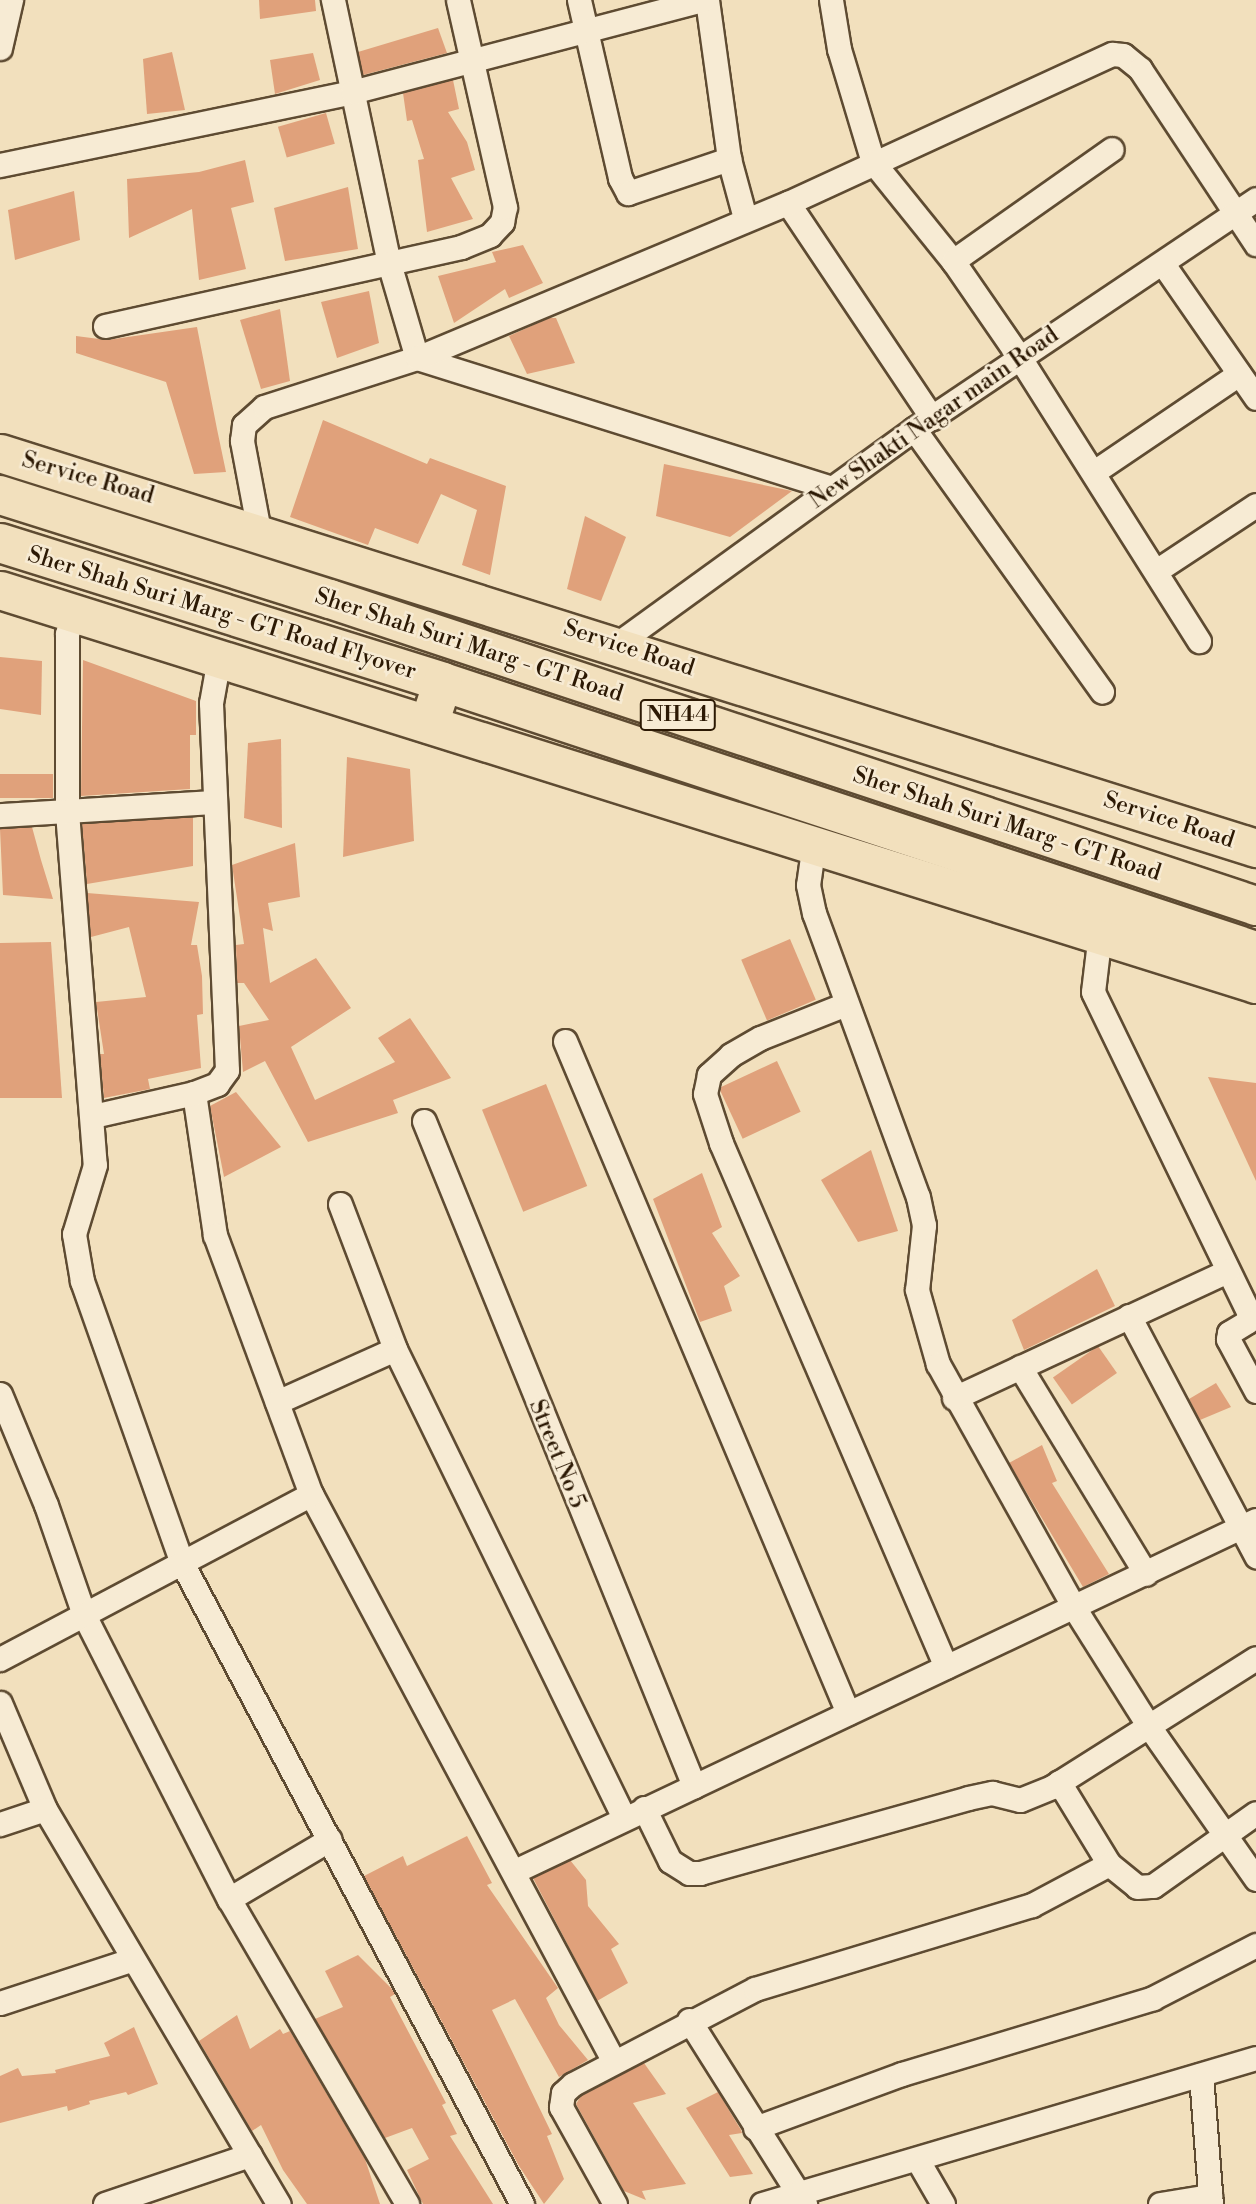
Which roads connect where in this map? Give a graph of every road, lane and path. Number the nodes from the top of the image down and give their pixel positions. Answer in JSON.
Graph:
{"nodes":[{"id":1,"x":11,"y":0,"type":"edge"},
{"id":2,"x":333,"y":0,"type":"edge"},
{"id":3,"x":458,"y":0,"type":"edge"},
{"id":4,"x":579,"y":0,"type":"edge"},
{"id":5,"x":705,"y":0,"type":"edge"},
{"id":6,"x":831,"y":0,"type":"edge"},
{"id":7,"x":586,"y":33,"type":"junction"},
{"id":8,"x":0,"y":48,"type":"edge"},
{"id":9,"x":468,"y":60,"type":"junction"},
{"id":10,"x":352,"y":92,"type":"junction"},
{"id":11,"x":1112,"y":149,"type":"dead end"},
{"id":12,"x":729,"y":159,"type":"junction"},
{"id":13,"x":873,"y":162,"type":"junction"},
{"id":14,"x":0,"y":165,"type":"edge"},
{"id":15,"x":1256,"y":199,"type":"edge"},
{"id":16,"x":788,"y":204,"type":"junction"},
{"id":17,"x":1235,"y":213,"type":"junction"},
{"id":18,"x":745,"y":218,"type":"junction"},
{"id":19,"x":1256,"y":244,"type":"edge"},
{"id":20,"x":953,"y":261,"type":"junction"},
{"id":21,"x":389,"y":263,"type":"junction"},
{"id":22,"x":1163,"y":264,"type":"junction"},
{"id":23,"x":105,"y":326,"type":"dead end"},
{"id":24,"x":417,"y":358,"type":"junction"},
{"id":25,"x":1020,"y":358,"type":"junction"},
{"id":26,"x":1238,"y":374,"type":"junction"},
{"id":27,"x":1256,"y":398,"type":"edge"},
{"id":28,"x":923,"y":423,"type":"junction"},
{"id":29,"x":0,"y":453,"type":"edge"},
{"id":30,"x":1094,"y":472,"type":"junction"},
{"id":31,"x":831,"y":488,"type":"junction"},
{"id":32,"x":0,"y":495,"type":"edge"},
{"id":33,"x":1256,"y":505,"type":"edge"},
{"id":34,"x":259,"y":531,"type":"junction"},
{"id":35,"x":0,"y":543,"type":"edge"},
{"id":36,"x":1156,"y":571,"type":"junction"},
{"id":37,"x":0,"y":590,"type":"edge"},
{"id":38,"x":74,"y":612,"type":"junction"},
{"id":39,"x":1199,"y":640,"type":"dead end"},
{"id":40,"x":617,"y":644,"type":"junction"},
{"id":41,"x":219,"y":658,"type":"junction"},
{"id":42,"x":443,"y":682,"type":"junction"},
{"id":43,"x":1102,"y":692,"type":"dead end"},
{"id":44,"x":429,"y":724,"type":"junction"},
{"id":45,"x":214,"y":802,"type":"junction"},
{"id":46,"x":67,"y":812,"type":"junction"},
{"id":47,"x":0,"y":815,"type":"edge"},
{"id":48,"x":814,"y":843,"type":"junction"},
{"id":49,"x":1256,"y":848,"type":"edge"},
{"id":50,"x":1256,"y":906,"type":"edge"},
{"id":51,"x":1100,"y":933,"type":"junction"},
{"id":52,"x":1256,"y":951,"type":"edge"},
{"id":53,"x":1256,"y":984,"type":"edge"},
{"id":54,"x":846,"y":1004,"type":"junction"},
{"id":55,"x":565,"y":1041,"type":"dead end"},
{"id":56,"x":194,"y":1093,"type":"junction"},
{"id":57,"x":93,"y":1116,"type":"junction"},
{"id":58,"x":424,"y":1121,"type":"dead end"},
{"id":59,"x":340,"y":1204,"type":"dead end"},
{"id":60,"x":1227,"y":1271,"type":"junction"},
{"id":61,"x":1129,"y":1316,"type":"junction"},
{"id":62,"x":395,"y":1349,"type":"junction"},
{"id":63,"x":1020,"y":1367,"type":"junction"},
{"id":64,"x":1256,"y":1391,"type":"edge"},
{"id":65,"x":0,"y":1394,"type":"edge"},
{"id":66,"x":954,"y":1398,"type":"junction"},
{"id":67,"x":277,"y":1402,"type":"junction"},
{"id":68,"x":311,"y":1494,"type":"junction"},
{"id":69,"x":1248,"y":1524,"type":"edge"},
{"id":70,"x":1256,"y":1556,"type":"edge"},
{"id":71,"x":182,"y":1563,"type":"junction"},
{"id":72,"x":1146,"y":1574,"type":"junction"},
{"id":73,"x":1075,"y":1609,"type":"junction"},
{"id":74,"x":84,"y":1615,"type":"junction"},
{"id":75,"x":1256,"y":1658,"type":"edge"},
{"id":76,"x":0,"y":1659,"type":"edge"},
{"id":77,"x":946,"y":1667,"type":"junction"},
{"id":78,"x":0,"y":1703,"type":"edge"},
{"id":79,"x":848,"y":1713,"type":"junction"},
{"id":80,"x":1148,"y":1725,"type":"junction"},
{"id":81,"x":1059,"y":1782,"type":"junction"},
{"id":82,"x":694,"y":1786,"type":"junction"},
{"id":83,"x":45,"y":1809,"type":"junction"},
{"id":84,"x":634,"y":1813,"type":"junction"},
{"id":85,"x":1256,"y":1813,"type":"edge"},
{"id":86,"x":0,"y":1825,"type":"edge"},
{"id":87,"x":1224,"y":1835,"type":"junction"},
{"id":88,"x":330,"y":1839,"type":"junction"},
{"id":89,"x":1109,"y":1864,"type":"junction"},
{"id":90,"x":515,"y":1871,"type":"junction"},
{"id":91,"x":1256,"y":1879,"type":"edge"},
{"id":92,"x":229,"y":1899,"type":"junction"},
{"id":93,"x":1256,"y":1945,"type":"edge"},
{"id":94,"x":131,"y":1960,"type":"junction"},
{"id":95,"x":0,"y":2003,"type":"edge"},
{"id":96,"x":689,"y":2020,"type":"junction"},
{"id":97,"x":1256,"y":2058,"type":"edge"},
{"id":98,"x":613,"y":2060,"type":"junction"},
{"id":99,"x":1201,"y":2075,"type":"junction"},
{"id":100,"x":755,"y":2128,"type":"junction"},
{"id":101,"x":250,"y":2155,"type":"junction"},
{"id":102,"x":917,"y":2159,"type":"junction"},
{"id":103,"x":802,"y":2199,"type":"edge"},
{"id":104,"x":1210,"y":2200,"type":"edge"},
{"id":105,"x":105,"y":2204,"type":"edge"},
{"id":106,"x":279,"y":2204,"type":"edge"},
{"id":107,"x":407,"y":2204,"type":"edge"},
{"id":108,"x":522,"y":2204,"type":"edge"},
{"id":109,"x":615,"y":2204,"type":"edge"},
{"id":110,"x":762,"y":2204,"type":"edge"},
{"id":111,"x":943,"y":2204,"type":"edge"},
{"id":112,"x":1160,"y":2204,"type":"edge"}],
"edges":[{"from":1,"to":8,"type":"street"},
{"from":2,"to":10,"type":"street"},
{"from":3,"to":9,"type":"street"},
{"from":4,"to":7,"type":"street"},
{"from":5,"to":7,"type":"street"},
{"from":5,"to":12,"type":"street"},
{"from":6,"to":13,"type":"street"},
{"from":7,"to":9,"type":"street"},
{"from":7,"to":12,"type":"street"},
{"from":9,"to":10,"type":"street"},
{"from":9,"to":21,"type":"street"},
{"from":10,"to":14,"type":"street"},
{"from":10,"to":21,"type":"street"},
{"from":11,"to":20,"type":"street"},
{"from":12,"to":18,"type":"street"},
{"from":13,"to":16,"type":"street"},
{"from":13,"to":17,"type":"street"},
{"from":13,"to":20,"type":"street"},
{"from":15,"to":17,"type":"street","name":"New Shakti Nagar main Road"},
{"from":16,"to":18,"type":"street"},
{"from":16,"to":28,"type":"street"},
{"from":17,"to":19,"type":"street"},
{"from":17,"to":22,"type":"street","name":"New Shakti Nagar main Road"},
{"from":18,"to":24,"type":"street"},
{"from":20,"to":25,"type":"street"},
{"from":21,"to":23,"type":"street"},
{"from":21,"to":24,"type":"street"},
{"from":22,"to":25,"type":"street","name":"New Shakti Nagar main Road"},
{"from":22,"to":26,"type":"street"},
{"from":24,"to":31,"type":"street"},
{"from":24,"to":34,"type":"street"},
{"from":25,"to":28,"type":"street","name":"New Shakti Nagar main Road"},
{"from":25,"to":30,"type":"street"},
{"from":26,"to":27,"type":"street"},
{"from":26,"to":30,"type":"street"},
{"from":28,"to":31,"type":"street","name":"New Shakti Nagar main Road"},
{"from":28,"to":43,"type":"street"},
{"from":29,"to":34,"type":"main road","name":"Service Road"},
{"from":30,"to":36,"type":"street"},
{"from":31,"to":40,"type":"street","name":"New Shakti Nagar main Road"},
{"from":32,"to":50,"type":"highway","name":"Sher Shah Suri Marg - GT Road","number":"NH44"},
{"from":33,"to":36,"type":"street"},
{"from":34,"to":40,"type":"main road","name":"Service Road"},
{"from":35,"to":42,"type":"highway","name":"Sher Shah Suri Marg - GT Road Flyover","number":"NH44"},
{"from":36,"to":39,"type":"street"},
{"from":37,"to":38,"type":"main road"},
{"from":38,"to":41,"type":"main road"},
{"from":38,"to":46,"type":"street"},
{"from":40,"to":49,"type":"main road","name":"Service Road"},
{"from":41,"to":44,"type":"main road"},
{"from":41,"to":45,"type":"street"},
{"from":42,"to":44,"type":"highway"},
{"from":42,"to":52,"type":"highway","name":"Sher Shah Suri Marg - GT Road","number":"NH44"},
{"from":44,"to":48,"type":"main road"},
{"from":45,"to":46,"type":"street"},
{"from":45,"to":56,"type":"street"},
{"from":46,"to":47,"type":"street"},
{"from":46,"to":57,"type":"street"},
{"from":48,"to":51,"type":"main road"},
{"from":48,"to":54,"type":"street"},
{"from":51,"to":53,"type":"main road"},
{"from":51,"to":60,"type":"street"},
{"from":54,"to":66,"type":"street"},
{"from":54,"to":77,"type":"street"},
{"from":55,"to":79,"type":"street"},
{"from":56,"to":57,"type":"street"},
{"from":56,"to":67,"type":"street"},
{"from":57,"to":71,"type":"street"},
{"from":58,"to":82,"type":"street","name":"Street No 5"},
{"from":59,"to":62,"type":"street"},
{"from":60,"to":61,"type":"street"},
{"from":60,"to":64,"type":"street"},
{"from":61,"to":63,"type":"street"},
{"from":61,"to":69,"type":"street"},
{"from":62,"to":67,"type":"street"},
{"from":62,"to":84,"type":"street"},
{"from":63,"to":66,"type":"street"},
{"from":63,"to":72,"type":"street"},
{"from":65,"to":74,"type":"street"},
{"from":66,"to":73,"type":"street"},
{"from":67,"to":68,"type":"street"},
{"from":68,"to":71,"type":"street"},
{"from":68,"to":90,"type":"street"},
{"from":69,"to":70,"type":"street"},
{"from":69,"to":72,"type":"street"},
{"from":71,"to":74,"type":"street"},
{"from":71,"to":88,"type":"street"},
{"from":72,"to":73,"type":"street"},
{"from":73,"to":77,"type":"street"},
{"from":73,"to":80,"type":"street"},
{"from":74,"to":76,"type":"street"},
{"from":74,"to":92,"type":"street"},
{"from":75,"to":80,"type":"street"},
{"from":77,"to":79,"type":"street"},
{"from":78,"to":83,"type":"street"},
{"from":79,"to":82,"type":"street"},
{"from":80,"to":81,"type":"street"},
{"from":80,"to":87,"type":"street"},
{"from":81,"to":84,"type":"street"},
{"from":81,"to":89,"type":"street"},
{"from":82,"to":84,"type":"street"},
{"from":83,"to":86,"type":"street"},
{"from":83,"to":94,"type":"street"},
{"from":84,"to":90,"type":"street"},
{"from":85,"to":87,"type":"street"},
{"from":87,"to":89,"type":"street"},
{"from":87,"to":91,"type":"street"},
{"from":88,"to":92,"type":"street"},
{"from":88,"to":108,"type":"street"},
{"from":89,"to":96,"type":"street"},
{"from":90,"to":98,"type":"street"},
{"from":92,"to":107,"type":"street"},
{"from":93,"to":100,"type":"street"},
{"from":94,"to":95,"type":"street"},
{"from":94,"to":101,"type":"street"},
{"from":96,"to":98,"type":"street"},
{"from":96,"to":100,"type":"street"},
{"from":97,"to":99,"type":"street"},
{"from":98,"to":109,"type":"street"},
{"from":99,"to":102,"type":"street"},
{"from":99,"to":104,"type":"street"},
{"from":100,"to":103,"type":"street"},
{"from":101,"to":105,"type":"street"},
{"from":101,"to":106,"type":"street"},
{"from":102,"to":103,"type":"street"},
{"from":102,"to":111,"type":"street"},
{"from":103,"to":110,"type":"street"},
{"from":104,"to":112,"type":"street"}]}
